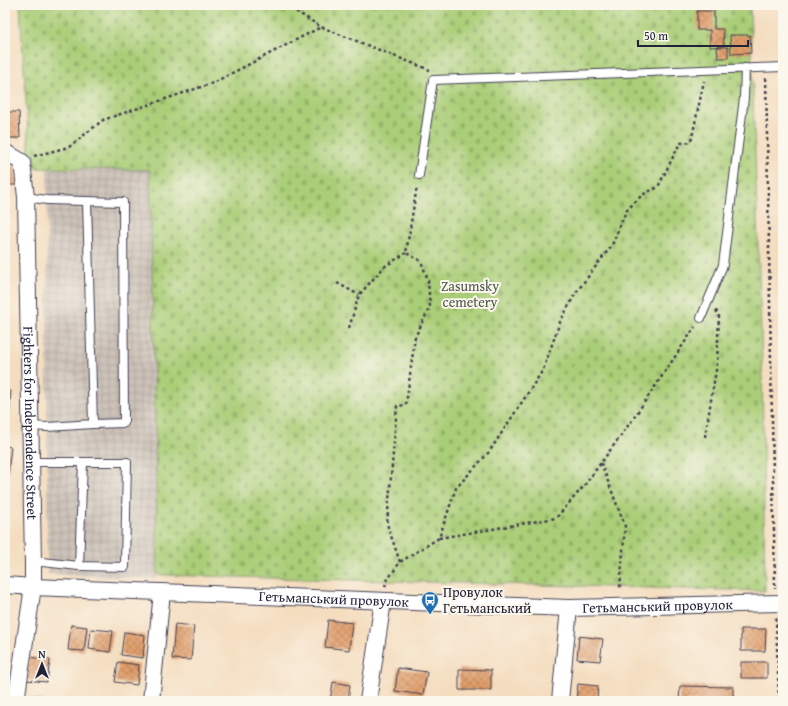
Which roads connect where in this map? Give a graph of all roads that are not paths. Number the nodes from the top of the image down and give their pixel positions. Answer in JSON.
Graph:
{"nodes":[{"id":1,"x":783,"y":67,"type":"edge"},
{"id":2,"x":745,"y":68,"type":"junction"},
{"id":3,"x":6,"y":152,"type":"edge"},
{"id":4,"x":419,"y":175,"type":"road end"},
{"id":5,"x":26,"y":197,"type":"junction"},
{"id":6,"x":87,"y":201,"type":"junction"},
{"id":7,"x":701,"y":318,"type":"road end"},
{"id":8,"x":93,"y":424,"type":"junction"},
{"id":9,"x":30,"y":426,"type":"junction"},
{"id":10,"x":31,"y":462,"type":"junction"},
{"id":11,"x":83,"y":462,"type":"junction"},
{"id":12,"x":33,"y":561,"type":"junction"},
{"id":13,"x":79,"y":566,"type":"junction"},
{"id":14,"x":5,"y":585,"type":"edge"},
{"id":15,"x":33,"y":587,"type":"junction"},
{"id":16,"x":162,"y":592,"type":"junction"},
{"id":17,"x":383,"y":601,"type":"junction"},
{"id":18,"x":779,"y":603,"type":"edge"},
{"id":19,"x":569,"y":608,"type":"junction"},
{"id":20,"x":16,"y":701,"type":"edge"},
{"id":21,"x":151,"y":701,"type":"edge"},
{"id":22,"x":368,"y":701,"type":"edge"},
{"id":23,"x":560,"y":701,"type":"edge"}],
"edges":[{"from":1,"to":2,"type":"lane"},
{"from":2,"to":4,"type":"lane"},
{"from":2,"to":7,"type":"lane"},
{"from":3,"to":5,"type":"street","name":"Fighters for Independence Street"},
{"from":5,"to":6,"type":"lane"},
{"from":5,"to":9,"type":"street","name":"Fighters for Independence Street"},
{"from":6,"to":8,"type":"lane"},
{"from":6,"to":8,"type":"lane"},
{"from":8,"to":9,"type":"lane"},
{"from":9,"to":10,"type":"street","name":"Fighters for Independence Street"},
{"from":10,"to":11,"type":"lane"},
{"from":10,"to":12,"type":"street","name":"Fighters for Independence Street"},
{"from":11,"to":13,"type":"lane"},
{"from":11,"to":13,"type":"lane"},
{"from":12,"to":13,"type":"lane"},
{"from":12,"to":15,"type":"street","name":"Fighters for Independence Street"},
{"from":14,"to":15,"type":"street","name":"Гетьманський провулок"},
{"from":15,"to":16,"type":"street","name":"Гетьманський провулок"},
{"from":15,"to":20,"type":"street","name":"Fighters for Independence Street"},
{"from":16,"to":17,"type":"street","name":"Гетьманський провулок"},
{"from":16,"to":21,"type":"street"},
{"from":17,"to":19,"type":"street","name":"Гетьманський провулок"},
{"from":17,"to":22,"type":"street"},
{"from":18,"to":19,"type":"street","name":"Гетьманський провулок"},
{"from":19,"to":23,"type":"street"}]}
